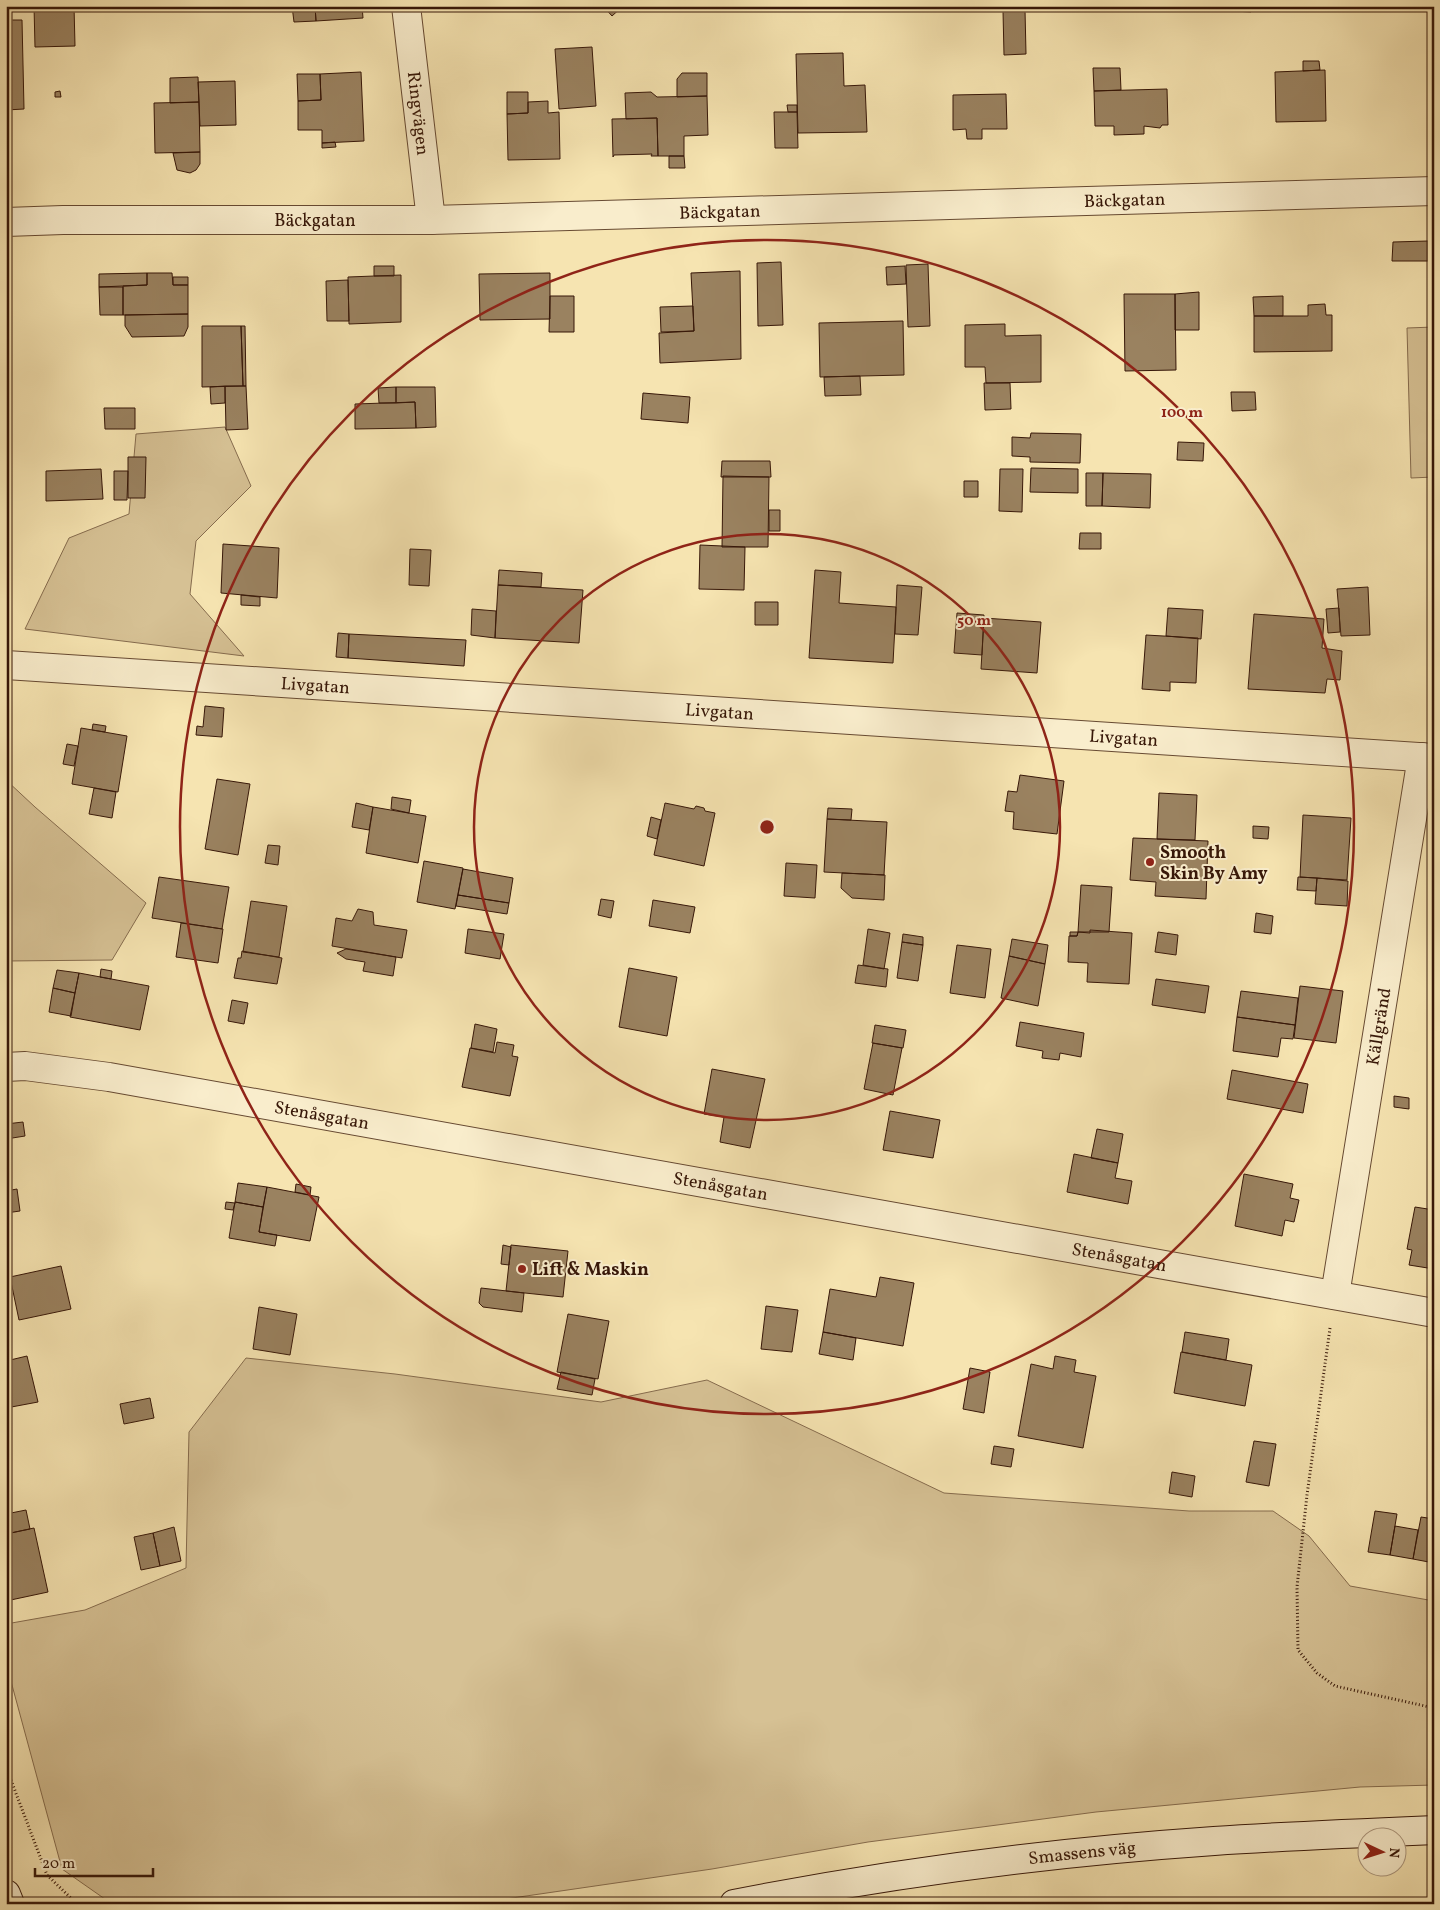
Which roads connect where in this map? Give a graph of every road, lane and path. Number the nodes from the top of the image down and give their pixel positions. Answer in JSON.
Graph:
{"nodes":[{"id":1,"x":406,"y":6,"type":"edge"},
{"id":2,"x":1434,"y":191,"type":"edge"},
{"id":3,"x":431,"y":220,"type":"junction"},
{"id":4,"x":6,"y":222,"type":"edge"},
{"id":5,"x":6,"y":665,"type":"edge"},
{"id":6,"x":1428,"y":757,"type":"edge"},
{"id":7,"x":6,"y":1067,"type":"edge"},
{"id":8,"x":1334,"y":1295,"type":"junction"},
{"id":9,"x":1434,"y":1313,"type":"edge"},
{"id":10,"x":1434,"y":1708,"type":"edge"},
{"id":11,"x":6,"y":1767,"type":"edge"},
{"id":12,"x":1434,"y":1830,"type":"edge"},
{"id":13,"x":6,"y":1894,"type":"edge"},
{"id":14,"x":10,"y":1904,"type":"edge"},
{"id":15,"x":77,"y":1904,"type":"edge"},
{"id":16,"x":734,"y":1904,"type":"edge"}],
"edges":[{"from":1,"to":3,"type":"street","name":"Ringvägen"},
{"from":2,"to":3,"type":"street","name":"Bäckgatan"},
{"from":3,"to":4,"type":"street","name":"Bäckgatan"},
{"from":5,"to":6,"type":"street","name":"Livgatan"},
{"from":6,"to":8,"type":"street","name":"Källgränd"},
{"from":7,"to":8,"type":"street","name":"Stenåsgatan"},
{"from":8,"to":9,"type":"street","name":"Stenåsgatan"},
{"from":8,"to":10,"type":"path"},
{"from":11,"to":15,"type":"path"},
{"from":12,"to":16,"type":"street","name":"Smassens väg"},
{"from":13,"to":14,"type":"street"}]}
